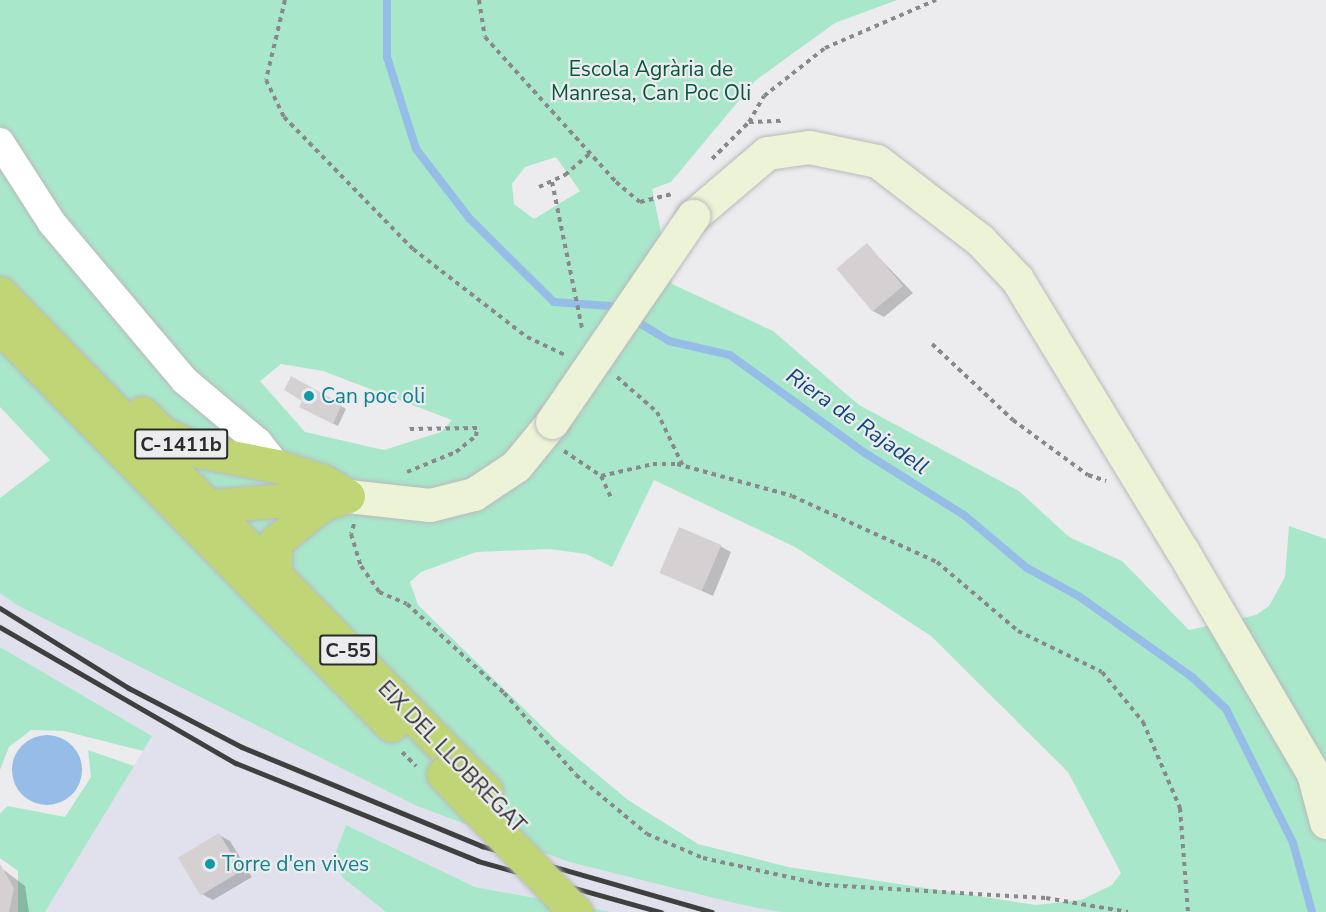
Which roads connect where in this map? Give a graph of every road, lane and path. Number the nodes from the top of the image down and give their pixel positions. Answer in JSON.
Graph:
{"nodes":[{"id":1,"x":285,"y":0,"type":"edge"},
{"id":2,"x":479,"y":0,"type":"edge"},
{"id":3,"x":936,"y":0,"type":"edge"},
{"id":4,"x":0,"y":142,"type":"edge"},
{"id":5,"x":589,"y":154,"type":"junction"},
{"id":6,"x":707,"y":164,"type":"dead end"},
{"id":7,"x":552,"y":182,"type":"junction"},
{"id":8,"x":539,"y":187,"type":"dead end"},
{"id":9,"x":688,"y":203,"type":"junction"},
{"id":10,"x":0,"y":293,"type":"edge"},
{"id":11,"x":0,"y":327,"type":"edge"},
{"id":12,"x":584,"y":339,"type":"dead end"},
{"id":13,"x":932,"y":344,"type":"dead end"},
{"id":14,"x":576,"y":353,"type":"dead end"},
{"id":15,"x":611,"y":372,"type":"dead end"},
{"id":16,"x":104,"y":414,"type":"junction"},
{"id":17,"x":409,"y":429,"type":"dead end"},
{"id":18,"x":557,"y":436,"type":"junction"},
{"id":19,"x":266,"y":465,"type":"junction"},
{"id":20,"x":683,"y":466,"type":"junction"},
{"id":21,"x":401,"y":474,"type":"dead end"},
{"id":22,"x":601,"y":476,"type":"junction"},
{"id":23,"x":1100,"y":481,"type":"dead end"},
{"id":24,"x":611,"y":497,"type":"dead end"},
{"id":25,"x":344,"y":499,"type":"junction"},
{"id":26,"x":210,"y":508,"type":"junction"},
{"id":27,"x":268,"y":583,"type":"junction"},
{"id":28,"x":397,"y":747,"type":"dead end"},
{"id":29,"x":429,"y":770,"type":"junction"},
{"id":30,"x":1326,"y":822,"type":"edge"},
{"id":31,"x":576,"y":912,"type":"edge"},
{"id":32,"x":602,"y":912,"type":"edge"},
{"id":33,"x":1128,"y":912,"type":"edge"},
{"id":34,"x":1188,"y":912,"type":"edge"}],
"edges":[{"from":1,"to":14,"type":"path"},
{"from":2,"to":5,"type":"path"},
{"from":3,"to":6,"type":"path"},
{"from":4,"to":19,"type":"street"},
{"from":5,"to":7,"type":"path"},
{"from":5,"to":9,"type":"path"},
{"from":7,"to":8,"type":"path"},
{"from":7,"to":12,"type":"path"},
{"from":9,"to":18,"type":"street","number":"C-1411b","bridge":true},
{"from":9,"to":30,"type":"street","number":"C-1411b"},
{"from":10,"to":16,"type":"highway","name":"EIX DEL LLOBREGAT","number":"C-55"},
{"from":11,"to":16,"type":"highway","name":"EIX DEL LLOBREGAT","number":"C-55"},
{"from":13,"to":23,"type":"path"},
{"from":15,"to":20,"type":"path"},
{"from":16,"to":19,"type":"highway","number":"C-1411b"},
{"from":16,"to":26,"type":"highway","number":"C-1411b"},
{"from":16,"to":27,"type":"highway","name":"EIX DEL LLOBREGAT","number":"C-55"},
{"from":17,"to":21,"type":"path"},
{"from":18,"to":22,"type":"path"},
{"from":18,"to":25,"type":"street","number":"C-1411b"},
{"from":19,"to":25,"type":"highway","number":"C-1411b"},
{"from":19,"to":26,"type":"highway","number":"C-1411b"},
{"from":20,"to":22,"type":"path"},
{"from":20,"to":34,"type":"path"},
{"from":22,"to":24,"type":"path"},
{"from":25,"to":26,"type":"highway","number":"C-1411b"},
{"from":25,"to":27,"type":"highway"},
{"from":25,"to":33,"type":"path"},
{"from":26,"to":27,"type":"highway"},
{"from":27,"to":29,"type":"highway","name":"EIX DEL LLOBREGAT","number":"C-55"},
{"from":27,"to":32,"type":"highway","name":"EIX DEL LLOBREGAT","number":"C-55"},
{"from":28,"to":29,"type":"path"},
{"from":29,"to":31,"type":"highway","name":"EIX DEL LLOBREGAT","number":"C-55","bridge":true}]}
